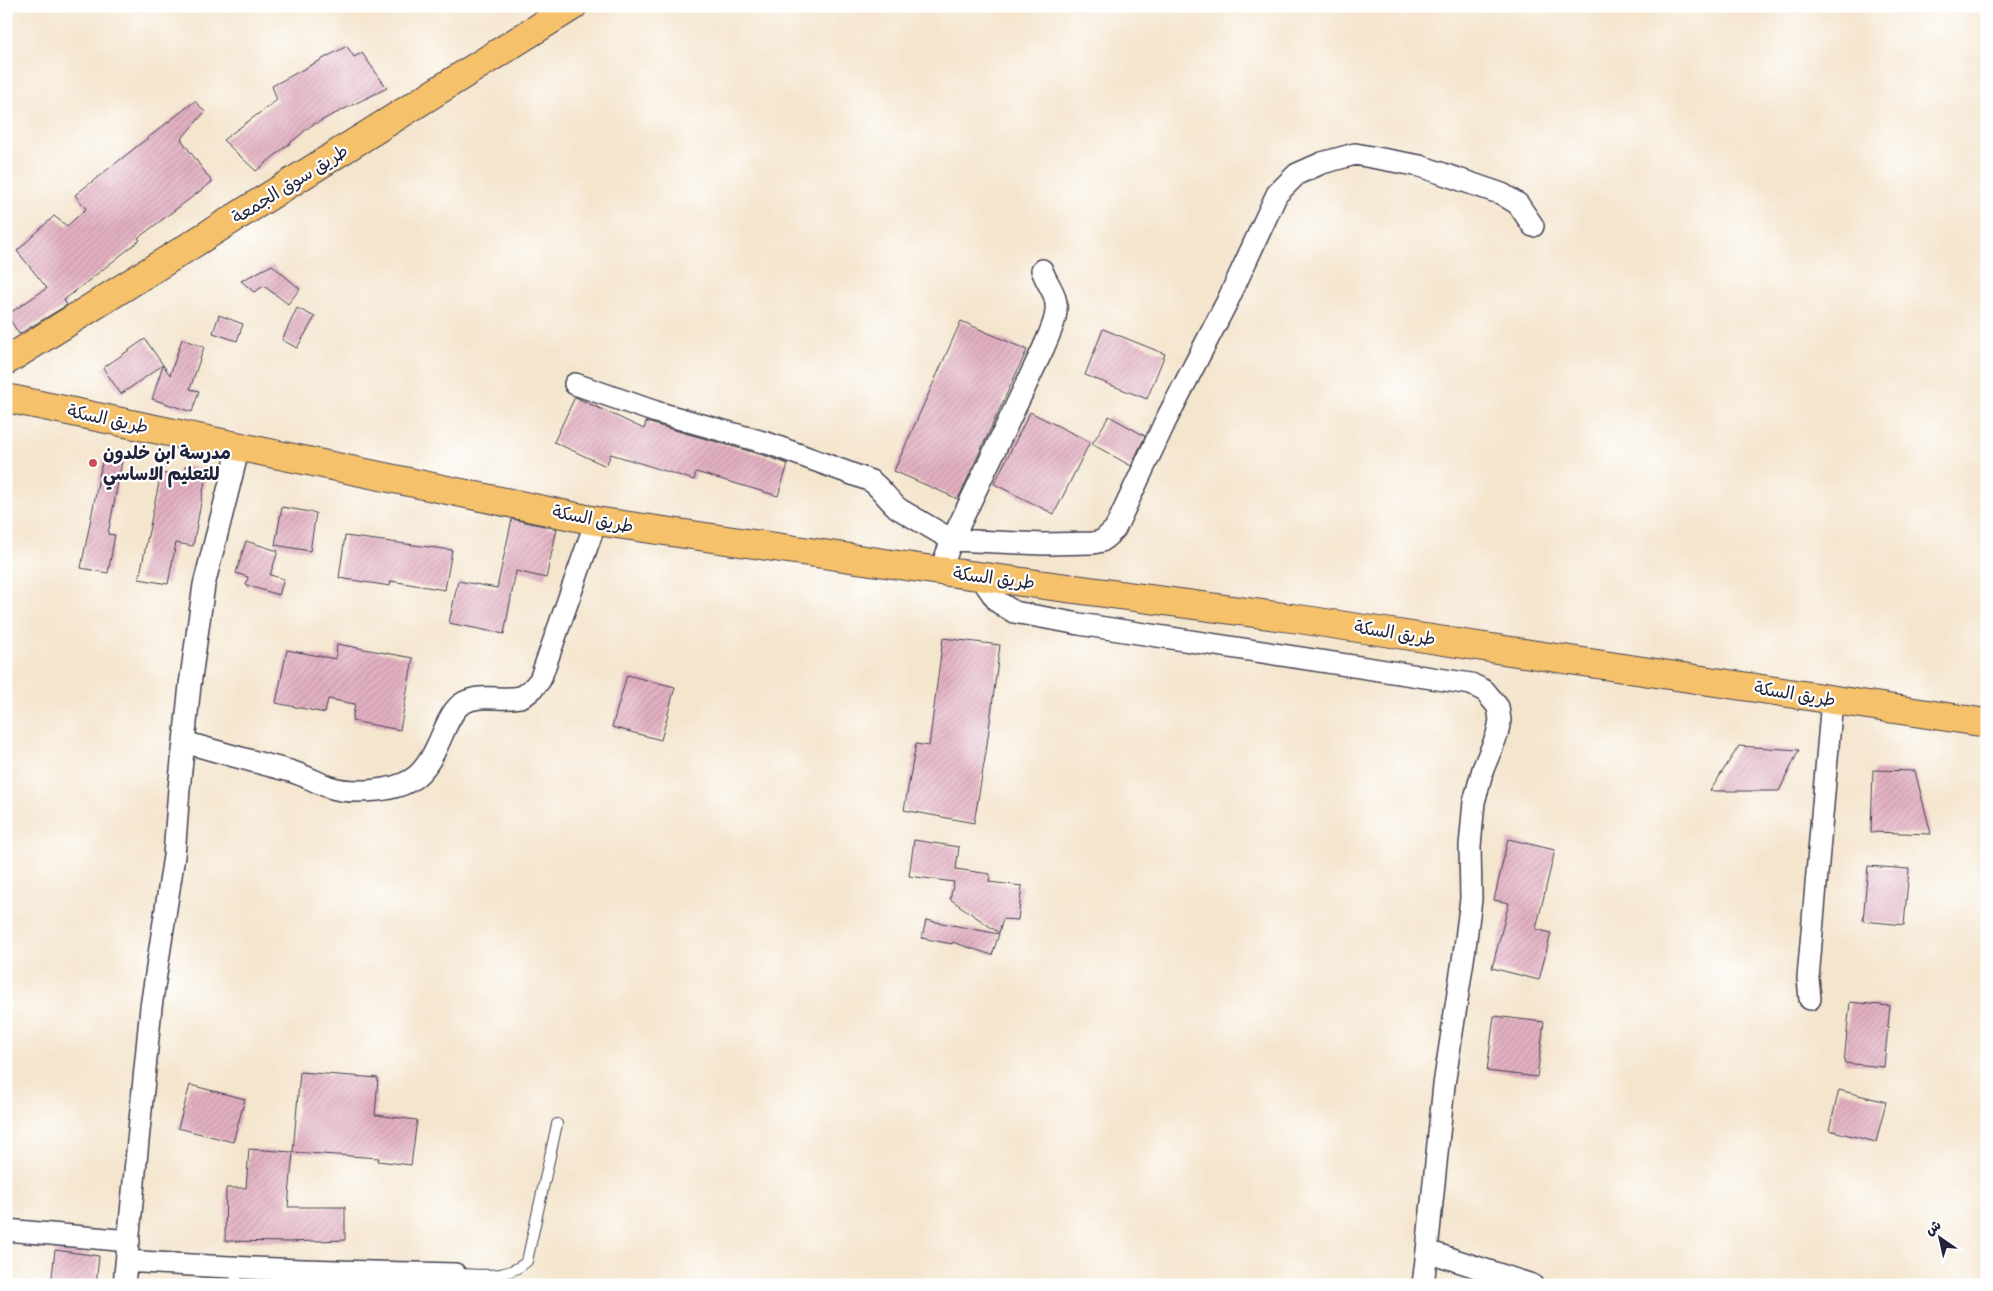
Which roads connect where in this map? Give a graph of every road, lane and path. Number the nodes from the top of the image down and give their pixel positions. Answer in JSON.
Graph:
{"nodes":[{"id":1,"x":573,"y":6,"type":"edge"},
{"id":2,"x":1533,"y":226,"type":"dead end"},
{"id":3,"x":1042,"y":270,"type":"dead end"},
{"id":4,"x":6,"y":361,"type":"edge"},
{"id":5,"x":575,"y":384,"type":"dead end"},
{"id":6,"x":6,"y":398,"type":"edge"},
{"id":7,"x":239,"y":447,"type":"junction"},
{"id":8,"x":596,"y":521,"type":"junction"},
{"id":9,"x":952,"y":540,"type":"junction"},
{"id":10,"x":940,"y":571,"type":"junction"},
{"id":11,"x":980,"y":575,"type":"junction"},
{"id":12,"x":1832,"y":700,"type":"junction"},
{"id":13,"x":1987,"y":723,"type":"edge"},
{"id":14,"x":184,"y":742,"type":"junction"},
{"id":15,"x":1810,"y":999,"type":"dead end"},
{"id":16,"x":557,"y":1124,"type":"dead end"},
{"id":17,"x":6,"y":1230,"type":"edge"},
{"id":18,"x":128,"y":1251,"type":"junction"},
{"id":19,"x":1427,"y":1251,"type":"junction"},
{"id":20,"x":455,"y":1274,"type":"joint"},
{"id":21,"x":235,"y":1276,"type":"edge"},
{"id":22,"x":420,"y":1279,"type":"edge"},
{"id":23,"x":124,"y":1285,"type":"edge"},
{"id":24,"x":1423,"y":1285,"type":"edge"},
{"id":25,"x":1532,"y":1285,"type":"edge"}],
"edges":[{"from":1,"to":4,"type":"main road","name":"طريق سوق الجمعة"},
{"from":2,"to":9,"type":"street"},
{"from":3,"to":9,"type":"street"},
{"from":5,"to":9,"type":"street"},
{"from":6,"to":7,"type":"main road","name":"طريق السكة"},
{"from":7,"to":8,"type":"main road","name":"طريق السكة"},
{"from":7,"to":14,"type":"street"},
{"from":8,"to":10,"type":"main road","name":"طريق السكة"},
{"from":8,"to":14,"type":"street"},
{"from":9,"to":10,"type":"street"},
{"from":10,"to":11,"type":"main road","name":"طريق السكة"},
{"from":11,"to":12,"type":"main road","name":"طريق السكة"},
{"from":11,"to":19,"type":"street"},
{"from":12,"to":13,"type":"main road","name":"طريق السكة"},
{"from":12,"to":15,"type":"street"},
{"from":14,"to":18,"type":"street"},
{"from":16,"to":20,"type":"lane"},
{"from":17,"to":18,"type":"street"},
{"from":18,"to":21,"type":"street"},
{"from":18,"to":23,"type":"street"},
{"from":19,"to":24,"type":"street"},
{"from":19,"to":25,"type":"street"},
{"from":20,"to":22,"type":"street"},
{"from":21,"to":22,"type":"street"}]}
